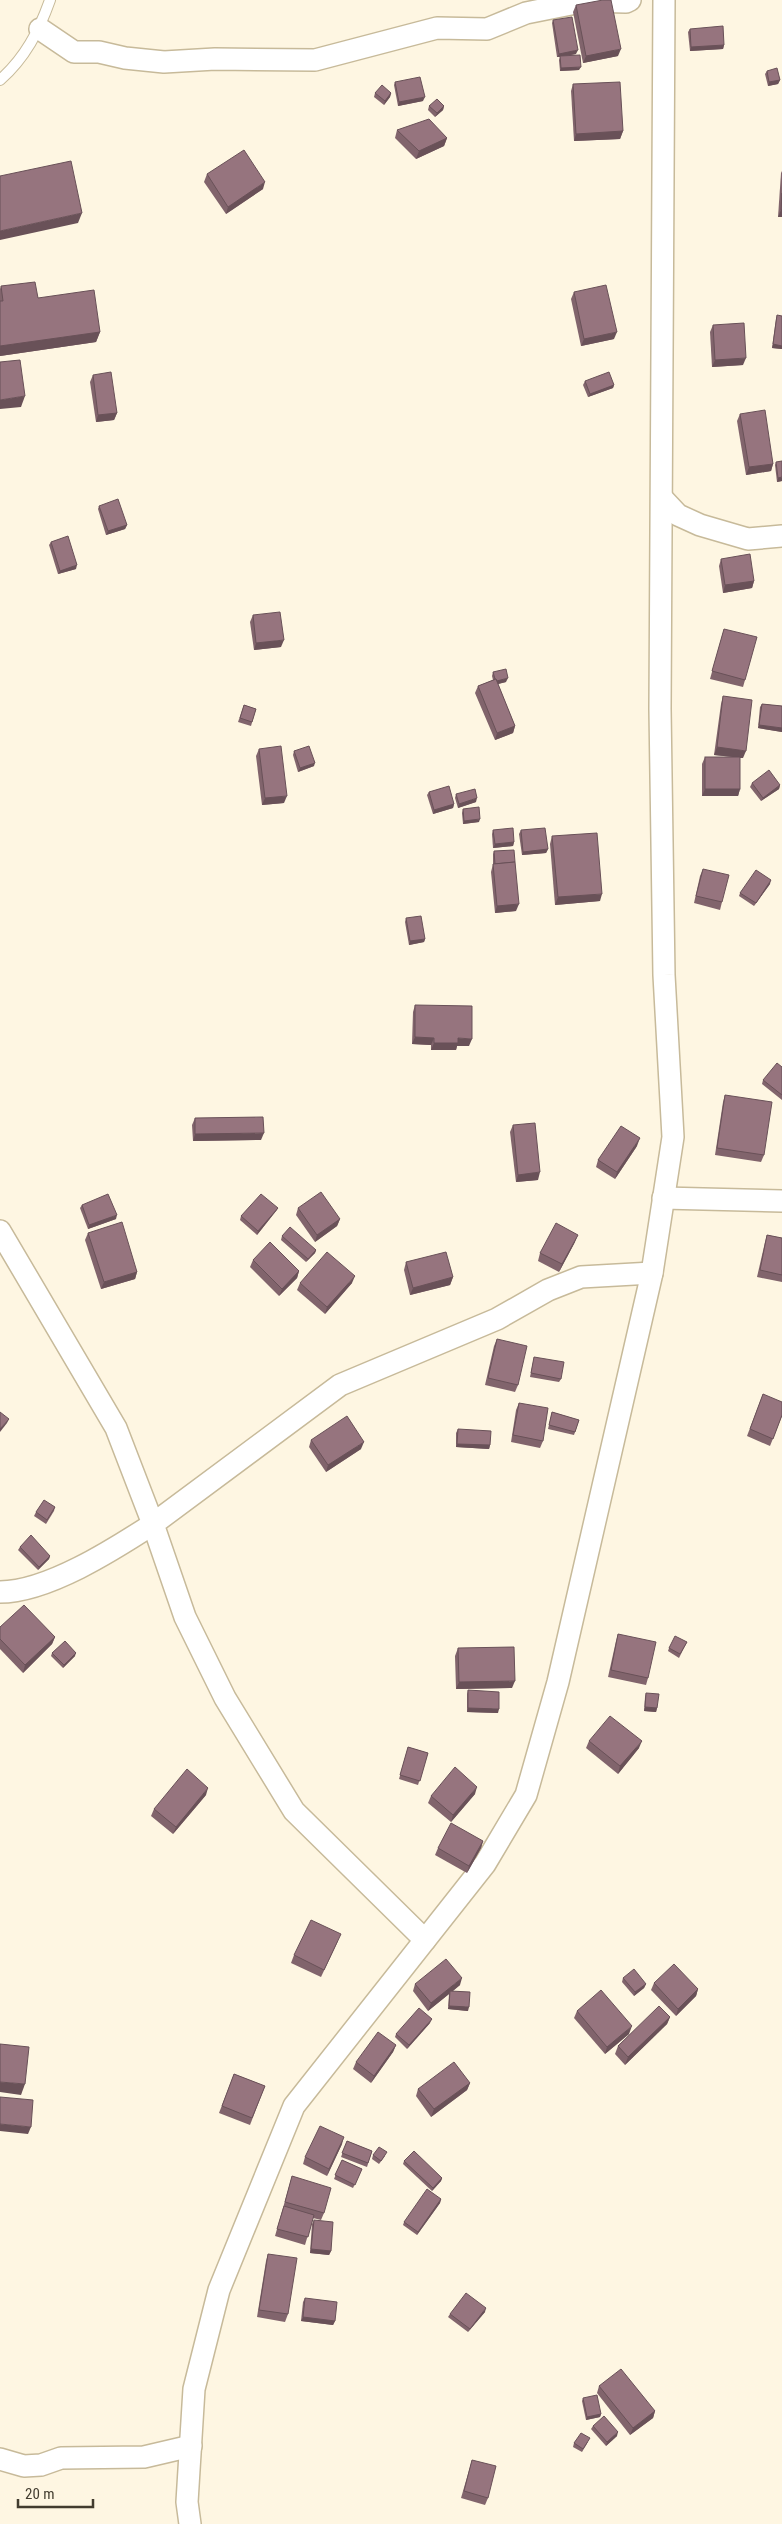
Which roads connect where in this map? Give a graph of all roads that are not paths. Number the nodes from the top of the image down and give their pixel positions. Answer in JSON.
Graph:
{"nodes":[{"id":1,"x":50,"y":0,"type":"edge"},
{"id":2,"x":630,"y":0,"type":"edge"},
{"id":3,"x":664,"y":0,"type":"edge"},
{"id":4,"x":40,"y":29,"type":"junction"},
{"id":5,"x":0,"y":80,"type":"edge"},
{"id":6,"x":662,"y":498,"type":"junction"},
{"id":7,"x":782,"y":536,"type":"edge"},
{"id":8,"x":663,"y":1198,"type":"junction"},
{"id":9,"x":782,"y":1201,"type":"edge"},
{"id":10,"x":0,"y":1231,"type":"edge"},
{"id":11,"x":652,"y":1274,"type":"junction"},
{"id":12,"x":153,"y":1524,"type":"junction"},
{"id":13,"x":0,"y":1592,"type":"edge"},
{"id":14,"x":425,"y":1940,"type":"junction"},
{"id":15,"x":191,"y":2446,"type":"junction"},
{"id":16,"x":0,"y":2459,"type":"edge"},
{"id":17,"x":190,"y":2524,"type":"edge"}],
"edges":[{"from":1,"to":4,"type":"lane"},
{"from":2,"to":4,"type":"street"},
{"from":3,"to":6,"type":"street"},
{"from":4,"to":5,"type":"lane"},
{"from":6,"to":7,"type":"street"},
{"from":6,"to":8,"type":"street"},
{"from":8,"to":9,"type":"street"},
{"from":8,"to":11,"type":"street"},
{"from":10,"to":12,"type":"street"},
{"from":11,"to":12,"type":"street"},
{"from":11,"to":14,"type":"street"},
{"from":12,"to":13,"type":"street"},
{"from":12,"to":14,"type":"street"},
{"from":14,"to":15,"type":"street"},
{"from":15,"to":16,"type":"street"},
{"from":15,"to":17,"type":"street"}]}
